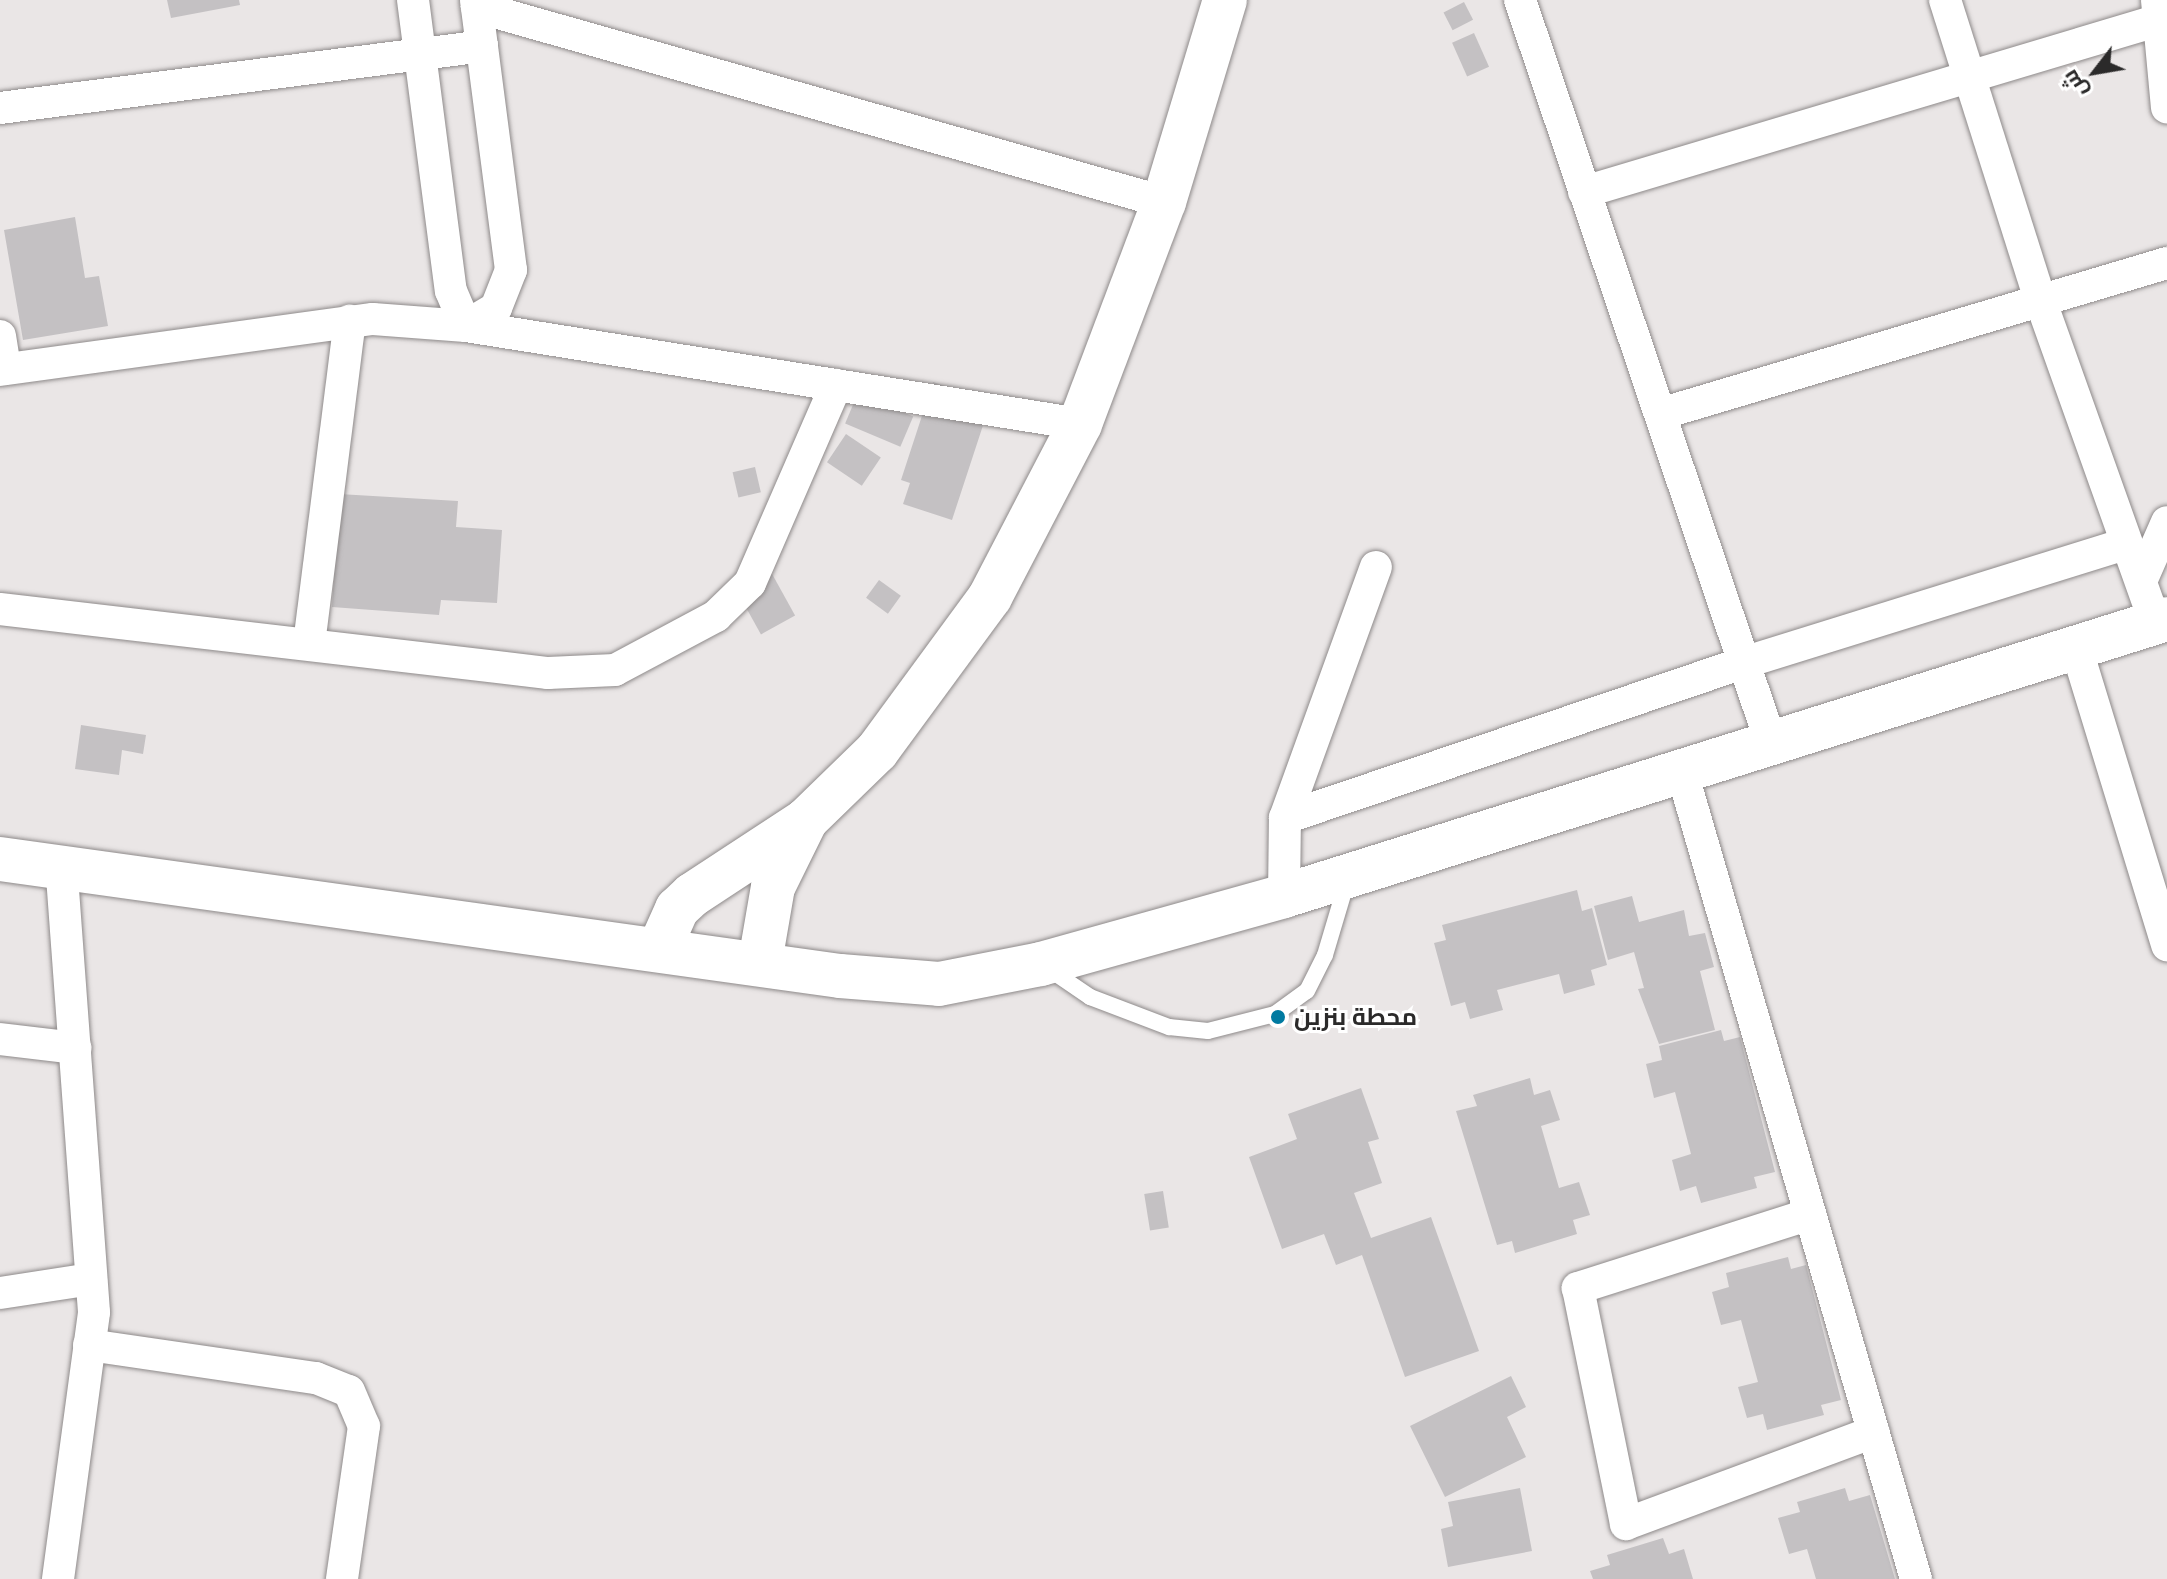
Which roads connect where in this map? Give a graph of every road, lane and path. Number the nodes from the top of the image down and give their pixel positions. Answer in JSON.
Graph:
{"nodes":[{"id":1,"x":413,"y":0,"type":"edge"},
{"id":2,"x":1225,"y":0,"type":"edge"},
{"id":3,"x":1520,"y":0,"type":"edge"},
{"id":4,"x":1945,"y":0,"type":"edge"},
{"id":5,"x":477,"y":3,"type":"edge"},
{"id":6,"x":2158,"y":10,"type":"edge"},
{"id":7,"x":482,"y":46,"type":"junction"},
{"id":8,"x":420,"y":52,"type":"junction"},
{"id":9,"x":1968,"y":73,"type":"junction"},
{"id":10,"x":0,"y":108,"type":"edge"},
{"id":11,"x":2167,"y":108,"type":"edge"},
{"id":12,"x":1584,"y":192,"type":"junction"},
{"id":13,"x":1164,"y":202,"type":"junction"},
{"id":14,"x":2167,"y":263,"type":"edge"},
{"id":15,"x":2041,"y":302,"type":"junction"},
{"id":16,"x":350,"y":321,"type":"junction"},
{"id":17,"x":466,"y":326,"type":"junction"},
{"id":18,"x":0,"y":336,"type":"edge"},
{"id":19,"x":3,"y":369,"type":"edge"},
{"id":20,"x":836,"y":385,"type":"junction"},
{"id":21,"x":1660,"y":414,"type":"junction"},
{"id":22,"x":1080,"y":424,"type":"junction"},
{"id":23,"x":2167,"y":522,"type":"edge"},
{"id":24,"x":2125,"y":544,"type":"junction"},
{"id":25,"x":1376,"y":567,"type":"dead end"},
{"id":26,"x":2142,"y":579,"type":"junction"},
{"id":27,"x":0,"y":609,"type":"edge"},
{"id":28,"x":2161,"y":621,"type":"edge"},
{"id":29,"x":309,"y":644,"type":"junction"},
{"id":30,"x":2076,"y":647,"type":"junction"},
{"id":31,"x":1746,"y":662,"type":"junction"},
{"id":32,"x":1771,"y":743,"type":"junction"},
{"id":33,"x":1682,"y":772,"type":"junction"},
{"id":34,"x":1285,"y":818,"type":"junction"},
{"id":35,"x":806,"y":820,"type":"junction"},
{"id":36,"x":0,"y":859,"type":"edge"},
{"id":37,"x":61,"y":867,"type":"junction"},
{"id":38,"x":1348,"y":876,"type":"junction"},
{"id":39,"x":1284,"y":896,"type":"junction"},
{"id":40,"x":2167,"y":945,"type":"edge"},
{"id":41,"x":660,"y":947,"type":"junction"},
{"id":42,"x":760,"y":962,"type":"junction"},
{"id":43,"x":1041,"y":964,"type":"junction"},
{"id":44,"x":0,"y":1039,"type":"edge"},
{"id":45,"x":75,"y":1048,"type":"junction"},
{"id":46,"x":1810,"y":1214,"type":"junction"},
{"id":47,"x":91,"y":1279,"type":"junction"},
{"id":48,"x":0,"y":1293,"type":"edge"},
{"id":49,"x":89,"y":1345,"type":"junction"},
{"id":50,"x":1873,"y":1432,"type":"junction"},
{"id":51,"x":58,"y":1579,"type":"edge"},
{"id":52,"x":342,"y":1579,"type":"edge"},
{"id":53,"x":1916,"y":1579,"type":"edge"}],
"edges":[{"from":1,"to":8,"type":"street"},
{"from":2,"to":13,"type":"main road"},
{"from":3,"to":12,"type":"street"},
{"from":4,"to":9,"type":"street"},
{"from":5,"to":7,"type":"street"},
{"from":5,"to":13,"type":"street"},
{"from":6,"to":9,"type":"street"},
{"from":6,"to":11,"type":"street"},
{"from":7,"to":8,"type":"street"},
{"from":7,"to":17,"type":"street"},
{"from":8,"to":10,"type":"street"},
{"from":8,"to":17,"type":"street"},
{"from":9,"to":12,"type":"street"},
{"from":9,"to":15,"type":"street"},
{"from":12,"to":21,"type":"street"},
{"from":13,"to":22,"type":"main road"},
{"from":14,"to":15,"type":"street"},
{"from":15,"to":21,"type":"street"},
{"from":15,"to":24,"type":"street"},
{"from":16,"to":17,"type":"street"},
{"from":16,"to":19,"type":"street"},
{"from":16,"to":29,"type":"street"},
{"from":17,"to":20,"type":"street"},
{"from":18,"to":19,"type":"street"},
{"from":20,"to":22,"type":"street"},
{"from":20,"to":29,"type":"street"},
{"from":21,"to":31,"type":"street"},
{"from":22,"to":35,"type":"main road"},
{"from":23,"to":26,"type":"street"},
{"from":24,"to":26,"type":"street"},
{"from":24,"to":31,"type":"street"},
{"from":25,"to":34,"type":"street"},
{"from":26,"to":28,"type":"street"},
{"from":27,"to":29,"type":"street"},
{"from":28,"to":30,"type":"main road"},
{"from":30,"to":32,"type":"main road"},
{"from":30,"to":40,"type":"street"},
{"from":31,"to":32,"type":"street"},
{"from":31,"to":34,"type":"street"},
{"from":32,"to":33,"type":"main road"},
{"from":33,"to":38,"type":"main road"},
{"from":33,"to":46,"type":"street"},
{"from":34,"to":39,"type":"street"},
{"from":35,"to":41,"type":"main road"},
{"from":35,"to":42,"type":"main road"},
{"from":36,"to":37,"type":"main road"},
{"from":37,"to":41,"type":"main road"},
{"from":37,"to":45,"type":"street"},
{"from":38,"to":39,"type":"main road"},
{"from":38,"to":43,"type":"lane"},
{"from":39,"to":43,"type":"main road"},
{"from":41,"to":42,"type":"main road"},
{"from":42,"to":43,"type":"main road"},
{"from":44,"to":45,"type":"street"},
{"from":45,"to":47,"type":"street"},
{"from":46,"to":50,"type":"street"},
{"from":46,"to":50,"type":"street"},
{"from":47,"to":48,"type":"street"},
{"from":47,"to":49,"type":"street"},
{"from":49,"to":51,"type":"street"},
{"from":49,"to":52,"type":"street"},
{"from":50,"to":53,"type":"street"}]}
